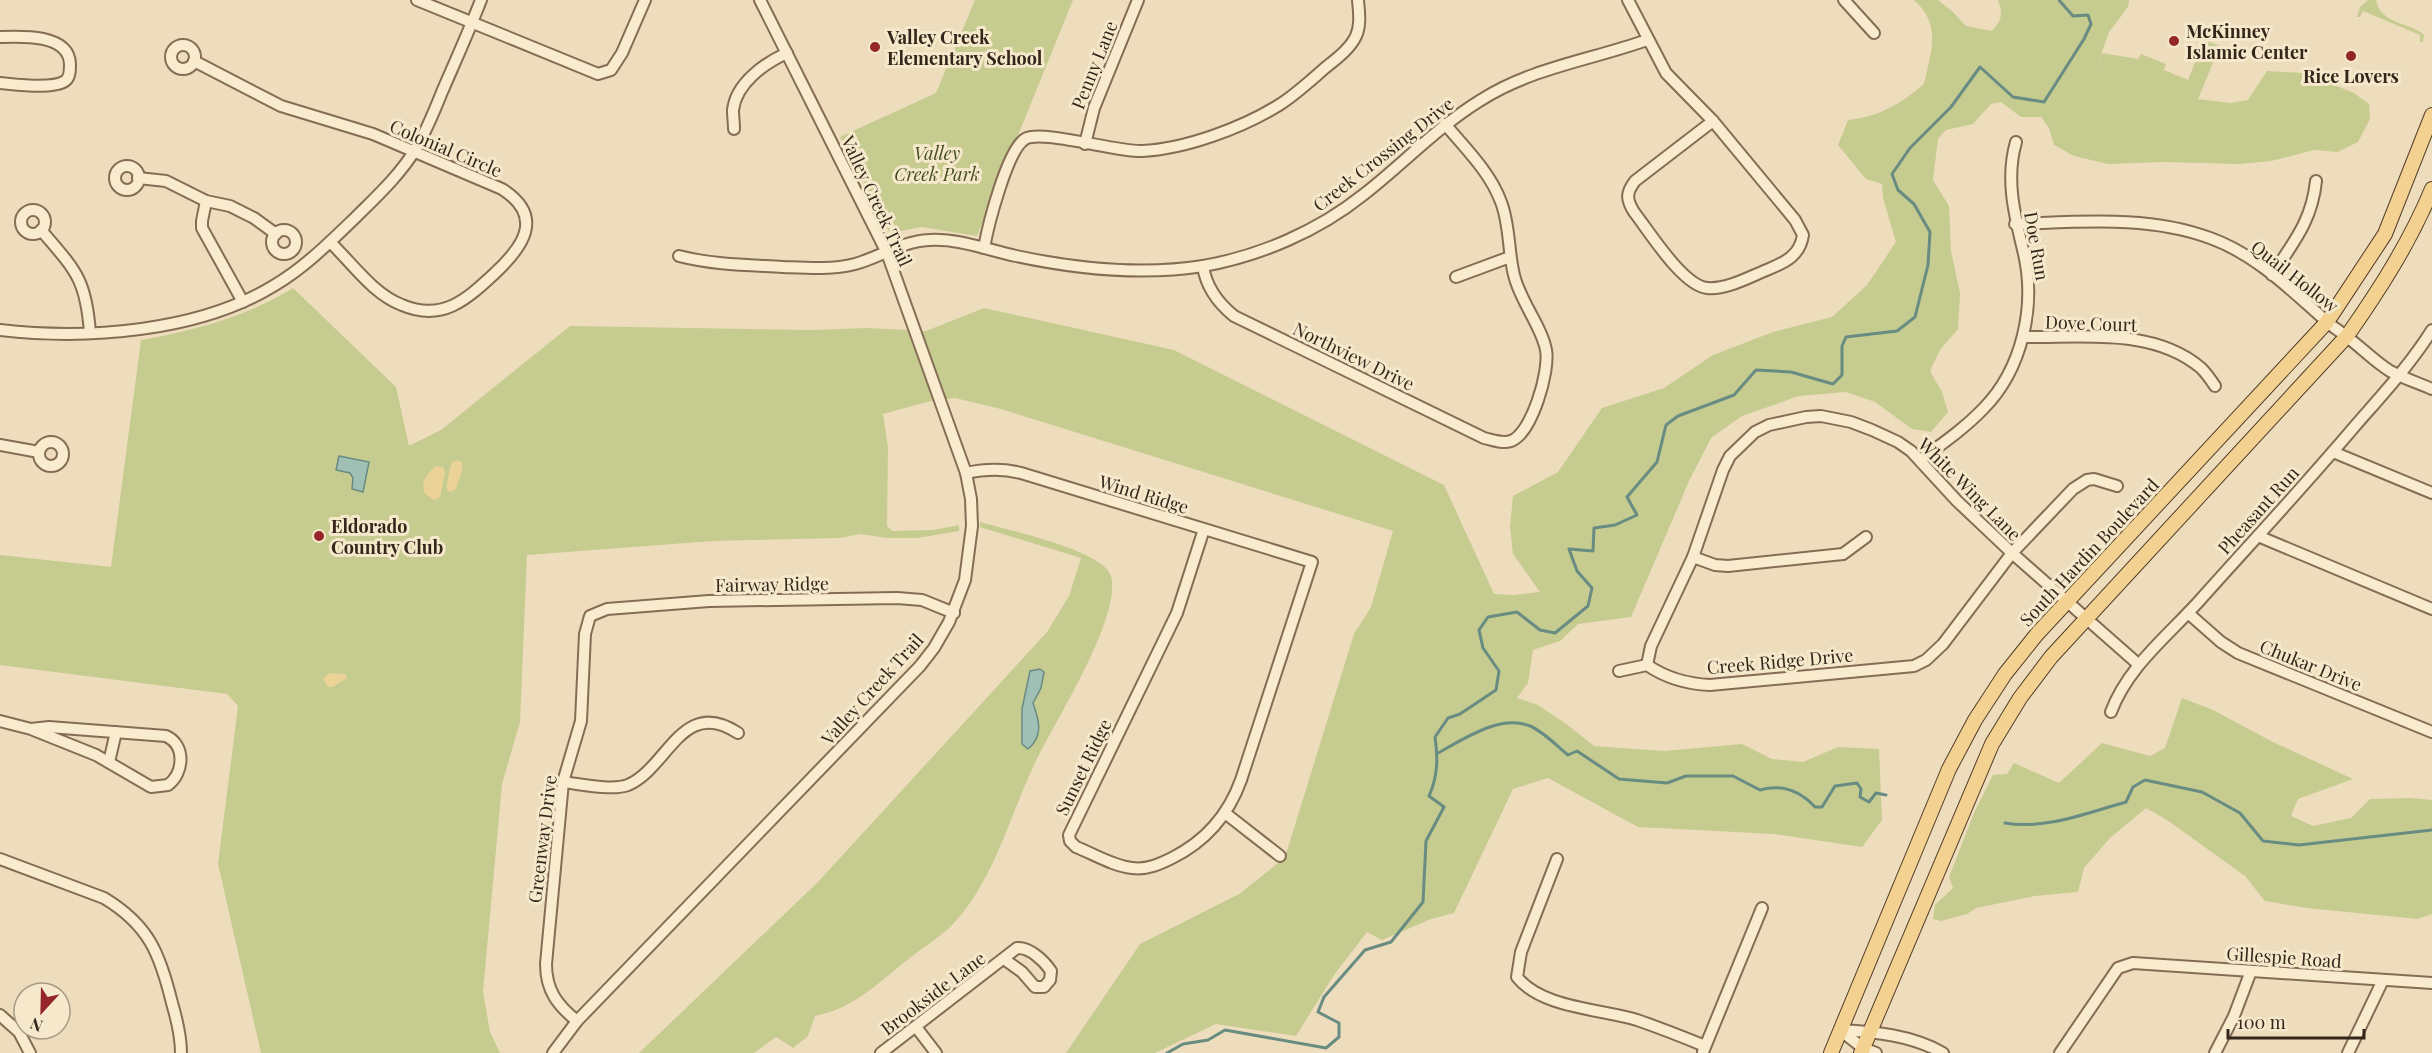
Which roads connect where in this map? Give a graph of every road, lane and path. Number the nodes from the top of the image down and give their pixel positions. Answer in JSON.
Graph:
{"nodes":[{"id":1,"x":417,"y":0,"type":"edge"},
{"id":2,"x":481,"y":0,"type":"edge"},
{"id":3,"x":645,"y":0,"type":"edge"},
{"id":4,"x":760,"y":0,"type":"edge"},
{"id":5,"x":1138,"y":0,"type":"edge"},
{"id":6,"x":1358,"y":0,"type":"edge"},
{"id":7,"x":1628,"y":0,"type":"edge"},
{"id":8,"x":1844,"y":0,"type":"edge"},
{"id":9,"x":472,"y":23,"type":"junction"},
{"id":10,"x":1874,"y":33,"type":"dead end"},
{"id":11,"x":0,"y":37,"type":"edge"},
{"id":12,"x":1647,"y":40,"type":"junction"},
{"id":13,"x":787,"y":53,"type":"junction"},
{"id":14,"x":194,"y":61,"type":"dead end"},
{"id":15,"x":0,"y":83,"type":"edge"},
{"id":16,"x":2432,"y":115,"type":"edge"},
{"id":17,"x":1713,"y":121,"type":"junction"},
{"id":18,"x":1445,"y":124,"type":"junction"},
{"id":19,"x":734,"y":129,"type":"dead end"},
{"id":20,"x":2016,"y":142,"type":"dead end"},
{"id":21,"x":1085,"y":144,"type":"junction"},
{"id":22,"x":414,"y":152,"type":"junction"},
{"id":23,"x":138,"y":178,"type":"dead end"},
{"id":24,"x":2316,"y":181,"type":"dead end"},
{"id":25,"x":2432,"y":189,"type":"edge"},
{"id":26,"x":206,"y":201,"type":"junction"},
{"id":27,"x":2015,"y":224,"type":"junction"},
{"id":28,"x":41,"y":230,"type":"dead end"},
{"id":29,"x":276,"y":234,"type":"dead end"},
{"id":30,"x":330,"y":242,"type":"junction"},
{"id":31,"x":984,"y":248,"type":"junction"},
{"id":32,"x":886,"y":253,"type":"junction"},
{"id":33,"x":679,"y":256,"type":"dead end"},
{"id":34,"x":1510,"y":257,"type":"junction"},
{"id":35,"x":1203,"y":266,"type":"junction"},
{"id":36,"x":2272,"y":275,"type":"junction"},
{"id":37,"x":1456,"y":278,"type":"dead end"},
{"id":38,"x":243,"y":302,"type":"junction"},
{"id":39,"x":2327,"y":322,"type":"junction"},
{"id":40,"x":0,"y":330,"type":"edge"},
{"id":41,"x":2432,"y":330,"type":"edge"},
{"id":42,"x":90,"y":333,"type":"junction"},
{"id":43,"x":2347,"y":336,"type":"junction"},
{"id":44,"x":2023,"y":337,"type":"junction"},
{"id":45,"x":2399,"y":375,"type":"junction"},
{"id":46,"x":2215,"y":386,"type":"dead end"},
{"id":47,"x":2432,"y":389,"type":"edge"},
{"id":48,"x":0,"y":445,"type":"edge"},
{"id":49,"x":39,"y":452,"type":"dead end"},
{"id":50,"x":2333,"y":452,"type":"junction"},
{"id":51,"x":1920,"y":460,"type":"junction"},
{"id":52,"x":966,"y":473,"type":"junction"},
{"id":53,"x":2117,"y":486,"type":"dead end"},
{"id":54,"x":2432,"y":493,"type":"edge"},
{"id":55,"x":1204,"y":529,"type":"junction"},
{"id":56,"x":2258,"y":536,"type":"junction"},
{"id":57,"x":1866,"y":537,"type":"dead end"},
{"id":58,"x":2012,"y":554,"type":"junction"},
{"id":59,"x":1693,"y":556,"type":"junction"},
{"id":60,"x":1312,"y":562,"type":"joint"},
{"id":61,"x":2066,"y":602,"type":"junction"},
{"id":62,"x":2432,"y":609,"type":"edge"},
{"id":63,"x":954,"y":613,"type":"junction"},
{"id":64,"x":2188,"y":613,"type":"junction"},
{"id":65,"x":590,"y":616,"type":"joint"},
{"id":66,"x":2087,"y":618,"type":"junction"},
{"id":67,"x":2138,"y":664,"type":"junction"},
{"id":68,"x":1647,"y":665,"type":"junction"},
{"id":69,"x":1619,"y":671,"type":"dead end"},
{"id":70,"x":2111,"y":712,"type":"dead end"},
{"id":71,"x":0,"y":721,"type":"edge"},
{"id":72,"x":31,"y":729,"type":"junction"},
{"id":73,"x":116,"y":732,"type":"junction"},
{"id":74,"x":2432,"y":732,"type":"edge"},
{"id":75,"x":738,"y":733,"type":"dead end"},
{"id":76,"x":109,"y":762,"type":"junction"},
{"id":77,"x":563,"y":782,"type":"junction"},
{"id":78,"x":1225,"y":813,"type":"junction"},
{"id":79,"x":1280,"y":856,"type":"dead end"},
{"id":80,"x":0,"y":859,"type":"edge"},
{"id":81,"x":1557,"y":859,"type":"dead end"},
{"id":82,"x":1762,"y":908,"type":"dead end"},
{"id":83,"x":1004,"y":959,"type":"dead end"},
{"id":84,"x":2251,"y":971,"type":"junction"},
{"id":85,"x":2383,"y":980,"type":"junction"},
{"id":86,"x":2432,"y":983,"type":"edge"},
{"id":87,"x":0,"y":1015,"type":"edge"},
{"id":88,"x":577,"y":1021,"type":"junction"},
{"id":89,"x":916,"y":1027,"type":"junction"},
{"id":90,"x":1840,"y":1030,"type":"junction"},
{"id":91,"x":1870,"y":1032,"type":"junction"},
{"id":92,"x":1704,"y":1050,"type":"edge"},
{"id":93,"x":1867,"y":1051,"type":"edge"},
{"id":94,"x":30,"y":1053,"type":"edge"},
{"id":95,"x":181,"y":1053,"type":"edge"},
{"id":96,"x":553,"y":1053,"type":"edge"},
{"id":97,"x":881,"y":1053,"type":"edge"},
{"id":98,"x":936,"y":1053,"type":"edge"},
{"id":99,"x":1831,"y":1053,"type":"edge"},
{"id":100,"x":1943,"y":1053,"type":"edge"},
{"id":101,"x":2060,"y":1053,"type":"edge"},
{"id":102,"x":2215,"y":1053,"type":"edge"},
{"id":103,"x":2348,"y":1053,"type":"edge"}],
"edges":[{"from":1,"to":9,"type":"street"},
{"from":2,"to":9,"type":"street"},
{"from":3,"to":9,"type":"street"},
{"from":4,"to":13,"type":"street","name":"Valley Creek Trail"},
{"from":5,"to":21,"type":"street","name":"Penny Lane"},
{"from":6,"to":21,"type":"street"},
{"from":7,"to":12,"type":"street"},
{"from":8,"to":10,"type":"street"},
{"from":9,"to":22,"type":"street"},
{"from":11,"to":15,"type":"street"},
{"from":12,"to":17,"type":"street"},
{"from":12,"to":18,"type":"street","name":"Creek Crossing Drive"},
{"from":13,"to":19,"type":"street"},
{"from":13,"to":32,"type":"street","name":"Valley Creek Trail"},
{"from":14,"to":22,"type":"street","name":"Colonial Circle"},
{"from":16,"to":39,"type":"main road","name":"South Hardin Boulevard"},
{"from":17,"to":17,"type":"street"},
{"from":18,"to":34,"type":"street"},
{"from":18,"to":35,"type":"street","name":"Creek Crossing Drive"},
{"from":20,"to":27,"type":"street","name":"Doe Run"},
{"from":21,"to":31,"type":"street"},
{"from":22,"to":30,"type":"street"},
{"from":22,"to":30,"type":"street","name":"Colonial Circle"},
{"from":23,"to":26,"type":"street"},
{"from":24,"to":36,"type":"street"},
{"from":25,"to":43,"type":"main road"},
{"from":26,"to":29,"type":"street"},
{"from":26,"to":38,"type":"street"},
{"from":27,"to":36,"type":"street","name":"Quail Hollow"},
{"from":27,"to":44,"type":"street","name":"Doe Run"},
{"from":28,"to":42,"type":"street"},
{"from":30,"to":38,"type":"street"},
{"from":31,"to":32,"type":"street","name":"Creek Crossing Drive"},
{"from":31,"to":35,"type":"street","name":"Creek Crossing Drive"},
{"from":32,"to":33,"type":"street","name":"Creek Crossing Drive"},
{"from":32,"to":52,"type":"street","name":"Valley Creek Trail"},
{"from":34,"to":35,"type":"street","name":"Northview Drive"},
{"from":34,"to":37,"type":"street"},
{"from":36,"to":39,"type":"street","name":"Quail Hollow"},
{"from":38,"to":42,"type":"street"},
{"from":39,"to":43,"type":"street","name":"Quail Hollow"},
{"from":39,"to":61,"type":"main road","name":"South Hardin Boulevard"},
{"from":40,"to":42,"type":"street"},
{"from":41,"to":45,"type":"street","name":"Pheasant Run"},
{"from":43,"to":45,"type":"street","name":"Quail Hollow"},
{"from":43,"to":66,"type":"main road"},
{"from":44,"to":46,"type":"street","name":"Dove Court"},
{"from":44,"to":51,"type":"street","name":"Doe Run"},
{"from":45,"to":47,"type":"street","name":"Quail Hollow"},
{"from":45,"to":50,"type":"street","name":"Pheasant Run"},
{"from":48,"to":49,"type":"street"},
{"from":50,"to":54,"type":"street"},
{"from":50,"to":56,"type":"street","name":"Pheasant Run"},
{"from":51,"to":58,"type":"street","name":"White Wing Lane"},
{"from":51,"to":59,"type":"street","name":"White Wing Lane"},
{"from":52,"to":55,"type":"street","name":"Wind Ridge"},
{"from":52,"to":63,"type":"street","name":"Valley Creek Trail"},
{"from":53,"to":58,"type":"street"},
{"from":55,"to":60,"type":"street","name":"Wind Ridge"},
{"from":55,"to":78,"type":"street","name":"Sunset Ridge"},
{"from":56,"to":62,"type":"street"},
{"from":56,"to":64,"type":"street","name":"Pheasant Run"},
{"from":57,"to":59,"type":"street"},
{"from":58,"to":61,"type":"street","name":"White Wing Lane"},
{"from":58,"to":68,"type":"street","name":"Creek Ridge Drive"},
{"from":59,"to":68,"type":"street","name":"White Wing Lane"},
{"from":60,"to":78,"type":"street","name":"Sunset Ridge"},
{"from":61,"to":66,"type":"street","name":"White Wing Lane"},
{"from":61,"to":90,"type":"main road","name":"South Hardin Boulevard"},
{"from":63,"to":65,"type":"street","name":"Fairway Ridge"},
{"from":63,"to":88,"type":"street","name":"Valley Creek Trail"},
{"from":64,"to":67,"type":"street","name":"Pheasant Run"},
{"from":64,"to":74,"type":"street","name":"Chukar Drive"},
{"from":65,"to":77,"type":"street","name":"Greenway Drive"},
{"from":66,"to":67,"type":"street","name":"White Wing Lane"},
{"from":66,"to":91,"type":"main road"},
{"from":67,"to":70,"type":"street","name":"Pheasant Run"},
{"from":68,"to":69,"type":"street"},
{"from":71,"to":72,"type":"street"},
{"from":72,"to":73,"type":"street"},
{"from":72,"to":76,"type":"street"},
{"from":73,"to":76,"type":"street"},
{"from":73,"to":76,"type":"street"},
{"from":75,"to":77,"type":"street"},
{"from":77,"to":88,"type":"street","name":"Greenway Drive"},
{"from":78,"to":79,"type":"street"},
{"from":80,"to":95,"type":"street"},
{"from":81,"to":92,"type":"street"},
{"from":82,"to":92,"type":"street"},
{"from":83,"to":89,"type":"street","name":"Brookside Lane"},
{"from":84,"to":85,"type":"street","name":"Gillespie Road"},
{"from":84,"to":101,"type":"street","name":"Gillespie Road"},
{"from":84,"to":102,"type":"street"},
{"from":85,"to":86,"type":"street","name":"Gillespie Road"},
{"from":85,"to":103,"type":"street"},
{"from":87,"to":94,"type":"street"},
{"from":88,"to":96,"type":"street","name":"Valley Creek Trail"},
{"from":89,"to":97,"type":"street","name":"Brookside Lane"},
{"from":89,"to":98,"type":"street"},
{"from":90,"to":91,"type":"street"},
{"from":90,"to":93,"type":"street"},
{"from":90,"to":99,"type":"main road","name":"South Hardin Boulevard"},
{"from":91,"to":93,"type":"main road"},
{"from":91,"to":100,"type":"street"}]}
